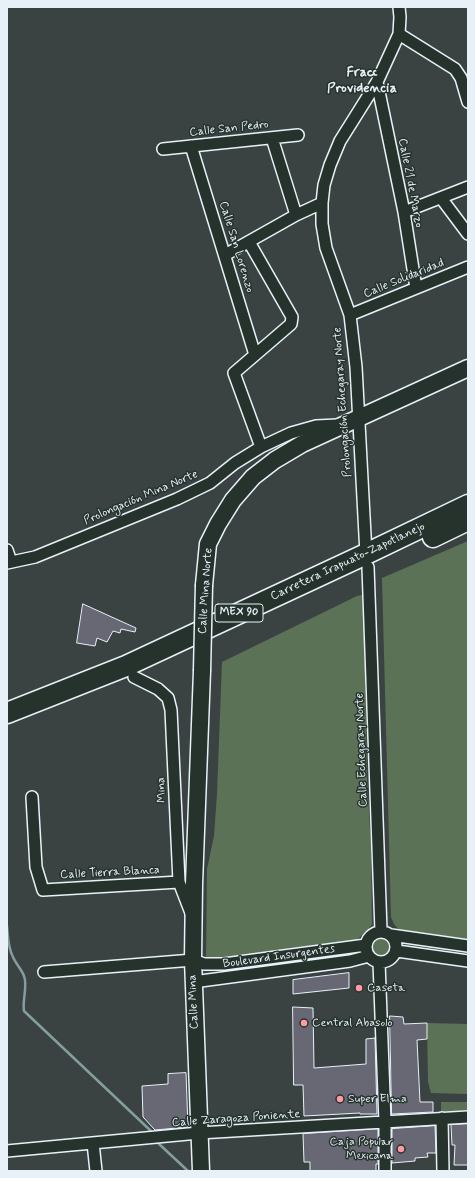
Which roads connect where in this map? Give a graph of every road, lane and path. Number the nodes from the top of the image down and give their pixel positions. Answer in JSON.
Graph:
{"nodes":[{"id":1,"x":399,"y":7,"type":"edge"},
{"id":2,"x":399,"y":34,"type":"junction"},
{"id":3,"x":377,"y":82,"type":"junction"},
{"id":4,"x":468,"y":102,"type":"edge"},
{"id":5,"x":298,"y":135,"type":"dead end"},
{"id":6,"x":272,"y":138,"type":"junction"},
{"id":7,"x":191,"y":146,"type":"junction"},
{"id":8,"x":163,"y":149,"type":"dead end"},
{"id":9,"x":468,"y":187,"type":"edge"},
{"id":10,"x":441,"y":198,"type":"junction"},
{"id":11,"x":322,"y":203,"type":"junction"},
{"id":12,"x":404,"y":212,"type":"junction"},
{"id":13,"x":296,"y":215,"type":"junction"},
{"id":14,"x":468,"y":234,"type":"edge"},
{"id":15,"x":249,"y":242,"type":"junction"},
{"id":16,"x":225,"y":255,"type":"junction"},
{"id":17,"x":468,"y":267,"type":"edge"},
{"id":18,"x":416,"y":288,"type":"junction"},
{"id":19,"x":350,"y":315,"type":"junction"},
{"id":20,"x":255,"y":355,"type":"junction"},
{"id":21,"x":468,"y":368,"type":"edge"},
{"id":22,"x":353,"y":421,"type":"junction"},
{"id":23,"x":261,"y":447,"type":"junction"},
{"id":24,"x":468,"y":505,"type":"edge"},
{"id":25,"x":468,"y":520,"type":"edge"},
{"id":26,"x":7,"y":550,"type":"edge"},
{"id":27,"x":367,"y":560,"type":"junction"},
{"id":28,"x":9,"y":563,"type":"edge"},
{"id":29,"x":134,"y":677,"type":"junction"},
{"id":30,"x":7,"y":713,"type":"edge"},
{"id":31,"x":7,"y":726,"type":"edge"},
{"id":32,"x":32,"y":797,"type":"dead end"},
{"id":33,"x":179,"y":882,"type":"junction"},
{"id":34,"x":194,"y":918,"type":"junction"},
{"id":35,"x":386,"y":933,"type":"junction"},
{"id":36,"x":468,"y":946,"type":"edge"},
{"id":37,"x":367,"y":951,"type":"junction"},
{"id":38,"x":396,"y":951,"type":"junction"},
{"id":39,"x":193,"y":960,"type":"junction"},
{"id":40,"x":468,"y":961,"type":"edge"},
{"id":41,"x":379,"y":962,"type":"junction"},
{"id":42,"x":44,"y":972,"type":"dead end"},
{"id":43,"x":193,"y":982,"type":"junction"},
{"id":44,"x":468,"y":1117,"type":"edge"},
{"id":45,"x":442,"y":1118,"type":"junction"},
{"id":46,"x":385,"y":1122,"type":"junction"},
{"id":47,"x":199,"y":1133,"type":"junction"},
{"id":48,"x":93,"y":1144,"type":"junction"},
{"id":49,"x":7,"y":1151,"type":"edge"},
{"id":50,"x":96,"y":1171,"type":"edge"},
{"id":51,"x":202,"y":1171,"type":"edge"},
{"id":52,"x":385,"y":1171,"type":"edge"},
{"id":53,"x":443,"y":1171,"type":"edge"}],
"edges":[{"from":1,"to":2,"type":"street","name":"Prolongación Echegaray Norte"},
{"from":2,"to":3,"type":"street","name":"Prolongación Echegaray Norte"},
{"from":2,"to":4,"type":"street"},
{"from":3,"to":11,"type":"street","name":"Prolongación Echegaray Norte"},
{"from":3,"to":12,"type":"street","name":"Calle 21 de Marzo"},
{"from":5,"to":6,"type":"street","name":"Calle San Pedro"},
{"from":6,"to":7,"type":"street","name":"Calle San Pedro"},
{"from":6,"to":13,"type":"street"},
{"from":7,"to":8,"type":"street","name":"Calle San Pedro"},
{"from":7,"to":16,"type":"street","name":"Calle San Lorenzo"},
{"from":9,"to":10,"type":"street"},
{"from":10,"to":12,"type":"street"},
{"from":10,"to":14,"type":"street"},
{"from":11,"to":13,"type":"street"},
{"from":11,"to":19,"type":"street","name":"Prolongación Echegaray Norte"},
{"from":12,"to":18,"type":"street","name":"Calle 21 de Marzo"},
{"from":13,"to":15,"type":"street"},
{"from":15,"to":16,"type":"street"},
{"from":15,"to":20,"type":"street"},
{"from":16,"to":20,"type":"street","name":"Calle San Lorenzo"},
{"from":17,"to":18,"type":"street","name":"Calle Solidaridad"},
{"from":18,"to":19,"type":"street","name":"Calle Solidaridad"},
{"from":19,"to":22,"type":"street","name":"Prolongación Echegaray Norte"},
{"from":20,"to":23,"type":"street"},
{"from":21,"to":22,"type":"street","name":"Calle Mina Norte"},
{"from":22,"to":23,"type":"street","name":"Prolongación Mina Norte"},
{"from":22,"to":27,"type":"street","name":"Prolongación Echegaray Norte"},
{"from":22,"to":34,"type":"street","name":"Calle Mina Norte","bridge":true},
{"from":23,"to":28,"type":"street","name":"Prolongación Mina Norte"},
{"from":24,"to":27,"type":"highway","name":"Carretera Irapuato-Zapotlanejo","number":"MEX 90"},
{"from":25,"to":27,"type":"highway","number":"MEX 90"},
{"from":26,"to":28,"type":"street"},
{"from":27,"to":29,"type":"highway","number":"MEX 90"},
{"from":27,"to":30,"type":"highway","name":"Carretera Irapuato-Zapotlanejo","number":"MEX 90"},
{"from":27,"to":35,"type":"street","name":"Calle Echegaray Norte"},
{"from":29,"to":31,"type":"highway","number":"MEX 90"},
{"from":29,"to":33,"type":"street","name":"Mina"},
{"from":32,"to":33,"type":"street","name":"Calle Tierra Blanca"},
{"from":33,"to":34,"type":"street","name":"Mina"},
{"from":34,"to":39,"type":"street","name":"Calle Mina Norte"},
{"from":35,"to":36,"type":"street"},
{"from":35,"to":37,"type":"street"},
{"from":35,"to":38,"type":"street"},
{"from":37,"to":39,"type":"street","name":"Boulevard Insurgentes"},
{"from":37,"to":41,"type":"street"},
{"from":37,"to":43,"type":"street","name":"Boulevard Insurgentes"},
{"from":38,"to":40,"type":"street"},
{"from":38,"to":41,"type":"street"},
{"from":39,"to":42,"type":"street","name":"Calle Mina"},
{"from":39,"to":43,"type":"street","name":"Calle Mina"},
{"from":41,"to":46,"type":"street"},
{"from":43,"to":47,"type":"street","name":"Calle Mina"},
{"from":44,"to":45,"type":"street","name":"Calle Zaragoza Poniente"},
{"from":45,"to":46,"type":"street","name":"Calle Zaragoza Poniente"},
{"from":45,"to":53,"type":"street"},
{"from":46,"to":47,"type":"street","name":"Calle Zaragoza Poniente"},
{"from":46,"to":52,"type":"street"},
{"from":47,"to":48,"type":"street","name":"Calle Zaragoza Poniente"},
{"from":47,"to":51,"type":"street","name":"Calle Mina"},
{"from":48,"to":49,"type":"street","name":"Calle Zaragoza Poniente"},
{"from":48,"to":50,"type":"street"}]}
